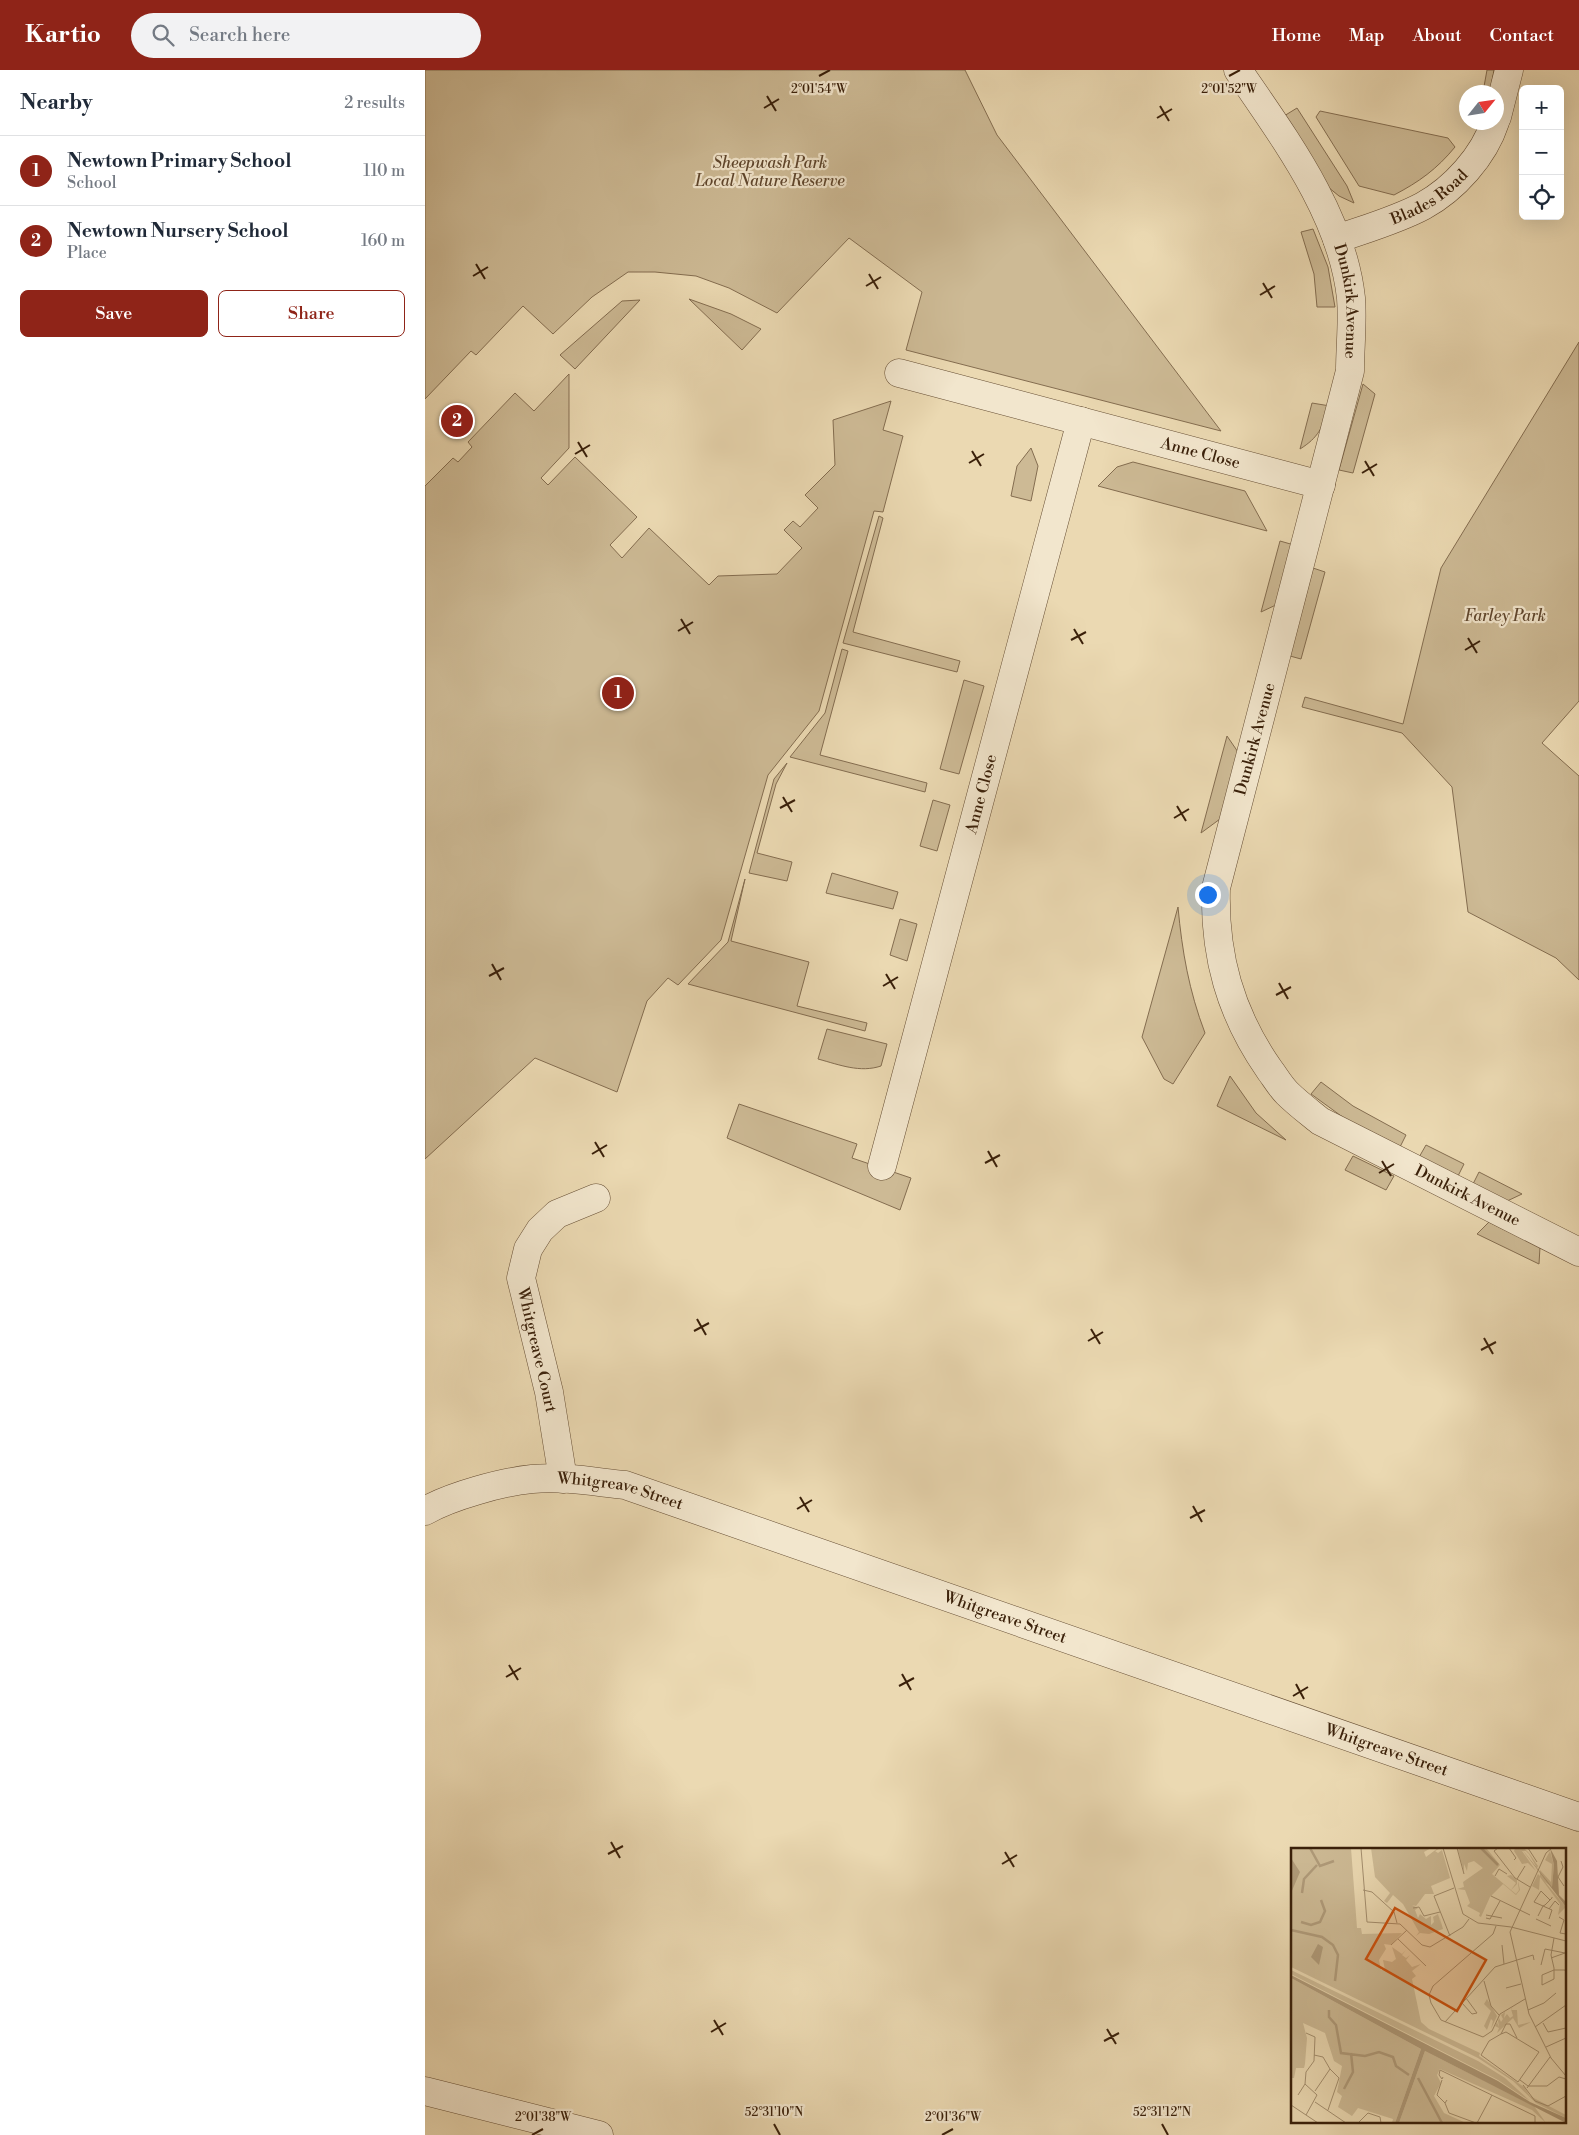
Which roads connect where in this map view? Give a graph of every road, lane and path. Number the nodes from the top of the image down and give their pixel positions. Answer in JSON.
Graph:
{"nodes":[{"id":1,"x":1238,"y":70,"type":"edge"},
{"id":2,"x":1509,"y":70,"type":"edge"},
{"id":3,"x":1504,"y":90,"type":"edge"},
{"id":4,"x":1493,"y":130,"type":"edge"},
{"id":5,"x":1337,"y":240,"type":"junction"},
{"id":6,"x":899,"y":373,"type":"dead end"},
{"id":7,"x":1081,"y":421,"type":"junction"},
{"id":8,"x":1321,"y":486,"type":"junction"},
{"id":9,"x":882,"y":1166,"type":"dead end"},
{"id":10,"x":596,"y":1198,"type":"dead end"},
{"id":11,"x":1579,"y":1252,"type":"edge"},
{"id":12,"x":563,"y":1479,"type":"junction"},
{"id":13,"x":425,"y":1511,"type":"edge"},
{"id":14,"x":1579,"y":1817,"type":"edge"},
{"id":15,"x":425,"y":2091,"type":"edge"},
{"id":16,"x":599,"y":2135,"type":"edge"}],
"edges":[{"from":1,"to":5,"type":"street","name":"Dunkirk Avenue"},
{"from":2,"to":3,"type":"street"},
{"from":4,"to":5,"type":"street","name":"Blades Road"},
{"from":5,"to":8,"type":"street","name":"Dunkirk Avenue"},
{"from":6,"to":7,"type":"street","name":"Anne Close"},
{"from":7,"to":8,"type":"street","name":"Anne Close"},
{"from":7,"to":9,"type":"street","name":"Anne Close"},
{"from":8,"to":11,"type":"street","name":"Dunkirk Avenue"},
{"from":10,"to":12,"type":"street","name":"Whitgreave Court"},
{"from":12,"to":13,"type":"street","name":"Whitgreave Street"},
{"from":12,"to":14,"type":"street","name":"Whitgreave Street"},
{"from":15,"to":16,"type":"street"}]}
